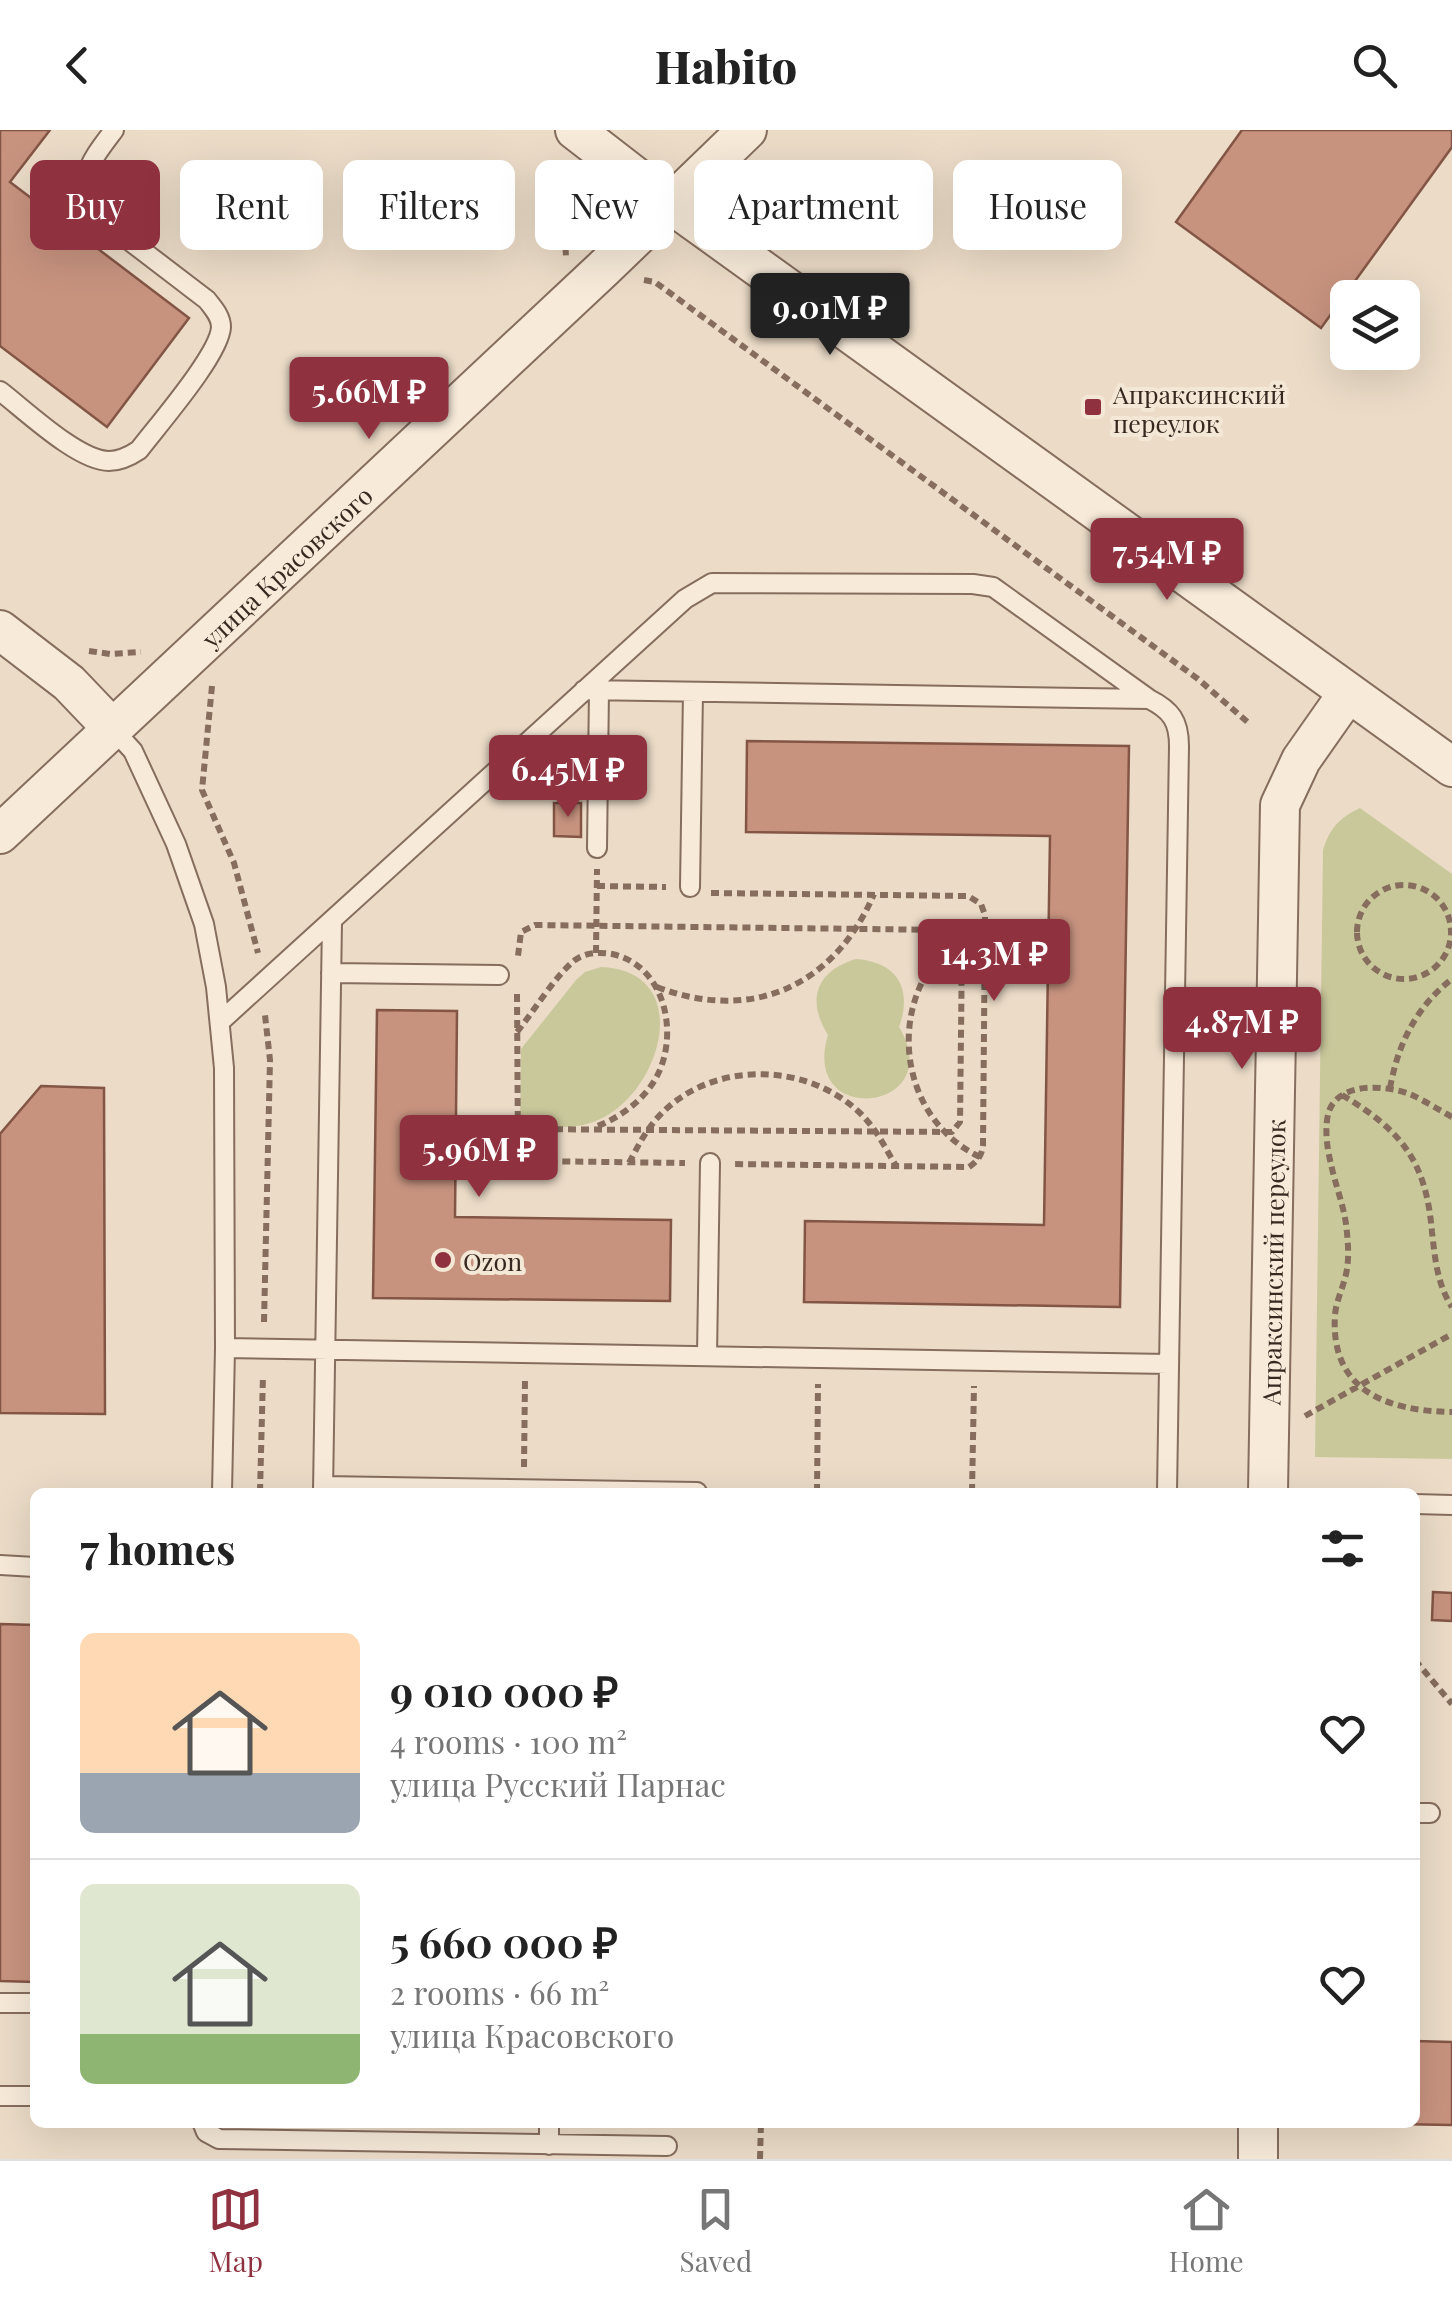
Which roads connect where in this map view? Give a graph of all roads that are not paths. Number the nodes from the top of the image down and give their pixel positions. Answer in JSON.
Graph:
{"nodes":[{"id":1,"x":114,"y":130,"type":"edge"},
{"id":2,"x":574,"y":130,"type":"edge"},
{"id":3,"x":747,"y":130,"type":"edge"},
{"id":4,"x":614,"y":160,"type":"edge"},
{"id":5,"x":674,"y":202,"type":"edge"},
{"id":6,"x":674,"y":205,"type":"edge"},
{"id":7,"x":623,"y":250,"type":"edge"},
{"id":8,"x":0,"y":390,"type":"edge"},
{"id":9,"x":0,"y":630,"type":"edge"},
{"id":10,"x":592,"y":690,"type":"junction"},
{"id":11,"x":693,"y":692,"type":"junction"},
{"id":12,"x":1348,"y":693,"type":"junction"},
{"id":13,"x":1149,"y":699,"type":"junction"},
{"id":14,"x":112,"y":728,"type":"junction"},
{"id":15,"x":1452,"y":766,"type":"edge"},
{"id":16,"x":0,"y":834,"type":"edge"},
{"id":17,"x":598,"y":848,"type":"road end"},
{"id":18,"x":690,"y":887,"type":"road end"},
{"id":19,"x":332,"y":922,"type":"junction"},
{"id":20,"x":331,"y":973,"type":"junction"},
{"id":21,"x":508,"y":976,"type":"road end"},
{"id":22,"x":221,"y":1021,"type":"junction"},
{"id":23,"x":710,"y":1164,"type":"road end"},
{"id":24,"x":225,"y":1348,"type":"junction"},
{"id":25,"x":325,"y":1350,"type":"junction"},
{"id":26,"x":707,"y":1356,"type":"junction"},
{"id":27,"x":1169,"y":1364,"type":"junction"},
{"id":28,"x":222,"y":1488,"type":"edge"},
{"id":29,"x":323,"y":1488,"type":"edge"},
{"id":30,"x":1168,"y":1488,"type":"edge"},
{"id":31,"x":1268,"y":1488,"type":"edge"},
{"id":32,"x":1420,"y":1504,"type":"edge"},
{"id":33,"x":1452,"y":1505,"type":"edge"},
{"id":34,"x":0,"y":1565,"type":"edge"},
{"id":35,"x":30,"y":1567,"type":"edge"},
{"id":36,"x":0,"y":2003,"type":"edge"},
{"id":37,"x":30,"y":2003,"type":"edge"},
{"id":38,"x":0,"y":2096,"type":"edge"},
{"id":39,"x":30,"y":2096,"type":"edge"},
{"id":40,"x":205,"y":2128,"type":"edge"},
{"id":41,"x":549,"y":2128,"type":"edge"},
{"id":42,"x":1258,"y":2128,"type":"edge"},
{"id":43,"x":313,"y":2132,"type":"edge"},
{"id":44,"x":237,"y":2140,"type":"junction"},
{"id":45,"x":549,"y":2144,"type":"junction"},
{"id":46,"x":667,"y":2146,"type":"dead end"},
{"id":47,"x":236,"y":2159,"type":"edge"},
{"id":48,"x":1258,"y":2159,"type":"edge"}],
"edges":[{"from":1,"to":8,"type":"lane"},
{"from":2,"to":4,"type":"street"},
{"from":3,"to":5,"type":"street","name":"улица Красовского"},
{"from":6,"to":12,"type":"street"},
{"from":7,"to":14,"type":"street","name":"улица Красовского"},
{"from":9,"to":14,"type":"street"},
{"from":10,"to":11,"type":"lane"},
{"from":10,"to":13,"type":"lane"},
{"from":10,"to":17,"type":"lane"},
{"from":10,"to":19,"type":"lane"},
{"from":11,"to":13,"type":"lane"},
{"from":11,"to":18,"type":"lane"},
{"from":12,"to":15,"type":"street"},
{"from":12,"to":31,"type":"street","name":"Апраксинский переулок"},
{"from":13,"to":27,"type":"lane"},
{"from":14,"to":16,"type":"street","name":"улица Красовского"},
{"from":14,"to":22,"type":"lane"},
{"from":19,"to":20,"type":"lane"},
{"from":19,"to":22,"type":"lane"},
{"from":20,"to":21,"type":"lane"},
{"from":20,"to":25,"type":"lane"},
{"from":22,"to":24,"type":"lane"},
{"from":23,"to":26,"type":"lane"},
{"from":24,"to":25,"type":"lane"},
{"from":24,"to":28,"type":"lane"},
{"from":25,"to":26,"type":"lane"},
{"from":25,"to":29,"type":"lane"},
{"from":26,"to":27,"type":"lane"},
{"from":27,"to":30,"type":"lane"},
{"from":32,"to":33,"type":"lane"},
{"from":34,"to":35,"type":"lane"},
{"from":36,"to":37,"type":"lane"},
{"from":38,"to":39,"type":"lane"},
{"from":40,"to":44,"type":"lane"},
{"from":41,"to":45,"type":"lane"},
{"from":42,"to":48,"type":"street"},
{"from":43,"to":44,"type":"lane"},
{"from":43,"to":45,"type":"lane"},
{"from":44,"to":47,"type":"lane"},
{"from":45,"to":46,"type":"lane"}]}
